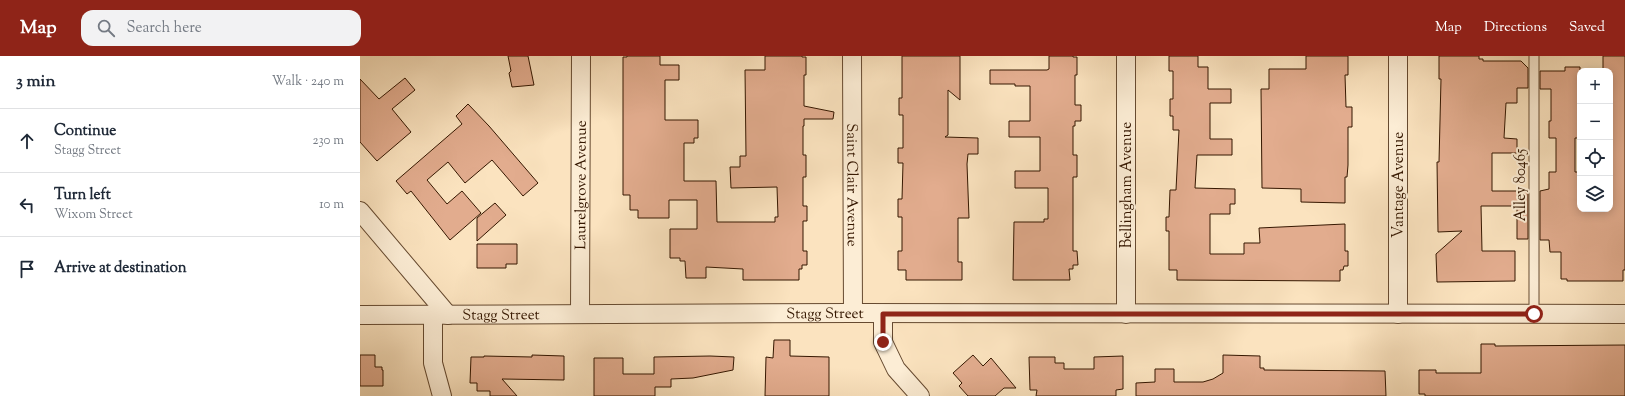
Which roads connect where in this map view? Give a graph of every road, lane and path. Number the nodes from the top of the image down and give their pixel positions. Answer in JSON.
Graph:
{"nodes":[{"id":1,"x":581,"y":56,"type":"edge"},
{"id":2,"x":852,"y":56,"type":"edge"},
{"id":3,"x":1126,"y":56,"type":"edge"},
{"id":4,"x":1398,"y":56,"type":"edge"},
{"id":5,"x":1534,"y":56,"type":"edge"},
{"id":6,"x":360,"y":211,"type":"edge"},
{"id":7,"x":853,"y":313,"type":"junction"},
{"id":8,"x":580,"y":314,"type":"junction"},
{"id":9,"x":883,"y":314,"type":"junction"},
{"id":10,"x":1126,"y":314,"type":"junction"},
{"id":11,"x":1398,"y":314,"type":"junction"},
{"id":12,"x":1534,"y":314,"type":"junction"},
{"id":13,"x":1625,"y":314,"type":"edge"},
{"id":14,"x":360,"y":315,"type":"edge"},
{"id":15,"x":440,"y":315,"type":"junction"},
{"id":16,"x":442,"y":396,"type":"edge"},
{"id":17,"x":920,"y":396,"type":"edge"}],
"edges":[{"from":1,"to":8,"type":"street","name":"Laurelgrove Avenue"},
{"from":2,"to":7,"type":"street","name":"Saint Clair Avenue"},
{"from":3,"to":10,"type":"street","name":"Bellingham Avenue"},
{"from":4,"to":11,"type":"street","name":"Vantage Avenue"},
{"from":5,"to":12,"type":"lane","name":"Alley 80465"},
{"from":6,"to":15,"type":"street"},
{"from":7,"to":8,"type":"street","name":"Stagg Street"},
{"from":7,"to":9,"type":"street","name":"Stagg Street"},
{"from":8,"to":15,"type":"street","name":"Stagg Street"},
{"from":9,"to":10,"type":"street","name":"Stagg Street"},
{"from":9,"to":17,"type":"street"},
{"from":10,"to":11,"type":"street","name":"Stagg Street"},
{"from":11,"to":12,"type":"street","name":"Stagg Street"},
{"from":12,"to":13,"type":"street","name":"Stagg Street"},
{"from":14,"to":15,"type":"street","name":"Stagg Street"},
{"from":15,"to":16,"type":"street"}]}
